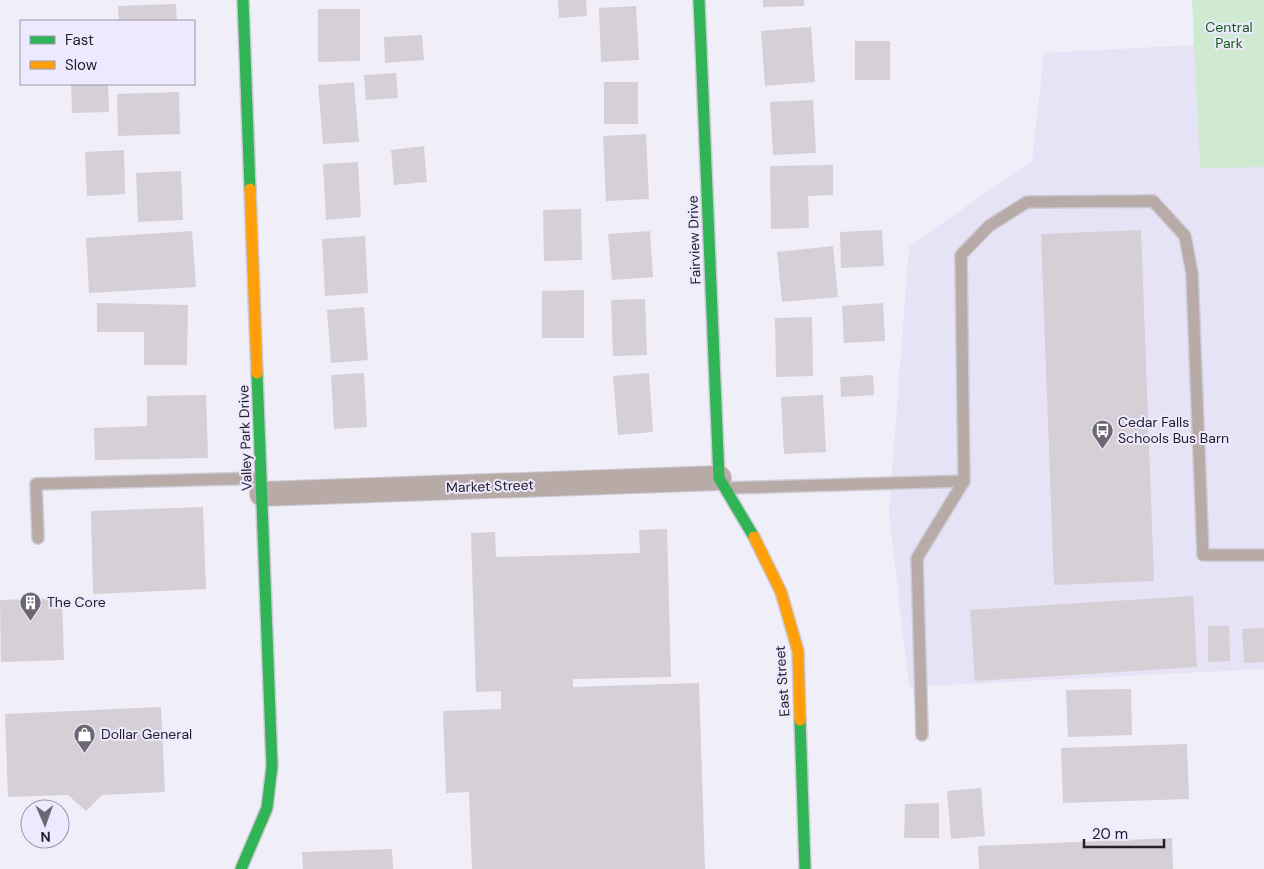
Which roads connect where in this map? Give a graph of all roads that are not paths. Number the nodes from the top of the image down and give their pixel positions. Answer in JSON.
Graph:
{"nodes":[{"id":1,"x":243,"y":0,"type":"edge"},
{"id":2,"x":699,"y":0,"type":"edge"},
{"id":3,"x":964,"y":481,"type":"junction"},
{"id":4,"x":722,"y":483,"type":"junction"},
{"id":5,"x":261,"y":486,"type":"junction"},
{"id":6,"x":38,"y":538,"type":"dead end"},
{"id":7,"x":1264,"y":555,"type":"edge"},
{"id":8,"x":922,"y":735,"type":"dead end"},
{"id":9,"x":241,"y":869,"type":"edge"},
{"id":10,"x":805,"y":869,"type":"edge"}],
"edges":[{"from":1,"to":5,"type":"street","name":"Valley Park Drive"},
{"from":2,"to":4,"type":"street","name":"Fairview Drive"},
{"from":3,"to":4,"type":"lane"},
{"from":3,"to":7,"type":"lane"},
{"from":3,"to":8,"type":"lane"},
{"from":4,"to":5,"type":"street","name":"Market Street"},
{"from":4,"to":10,"type":"street","name":"East Street"},
{"from":5,"to":6,"type":"lane"},
{"from":5,"to":9,"type":"street","name":"Valley Park Drive"}]}
